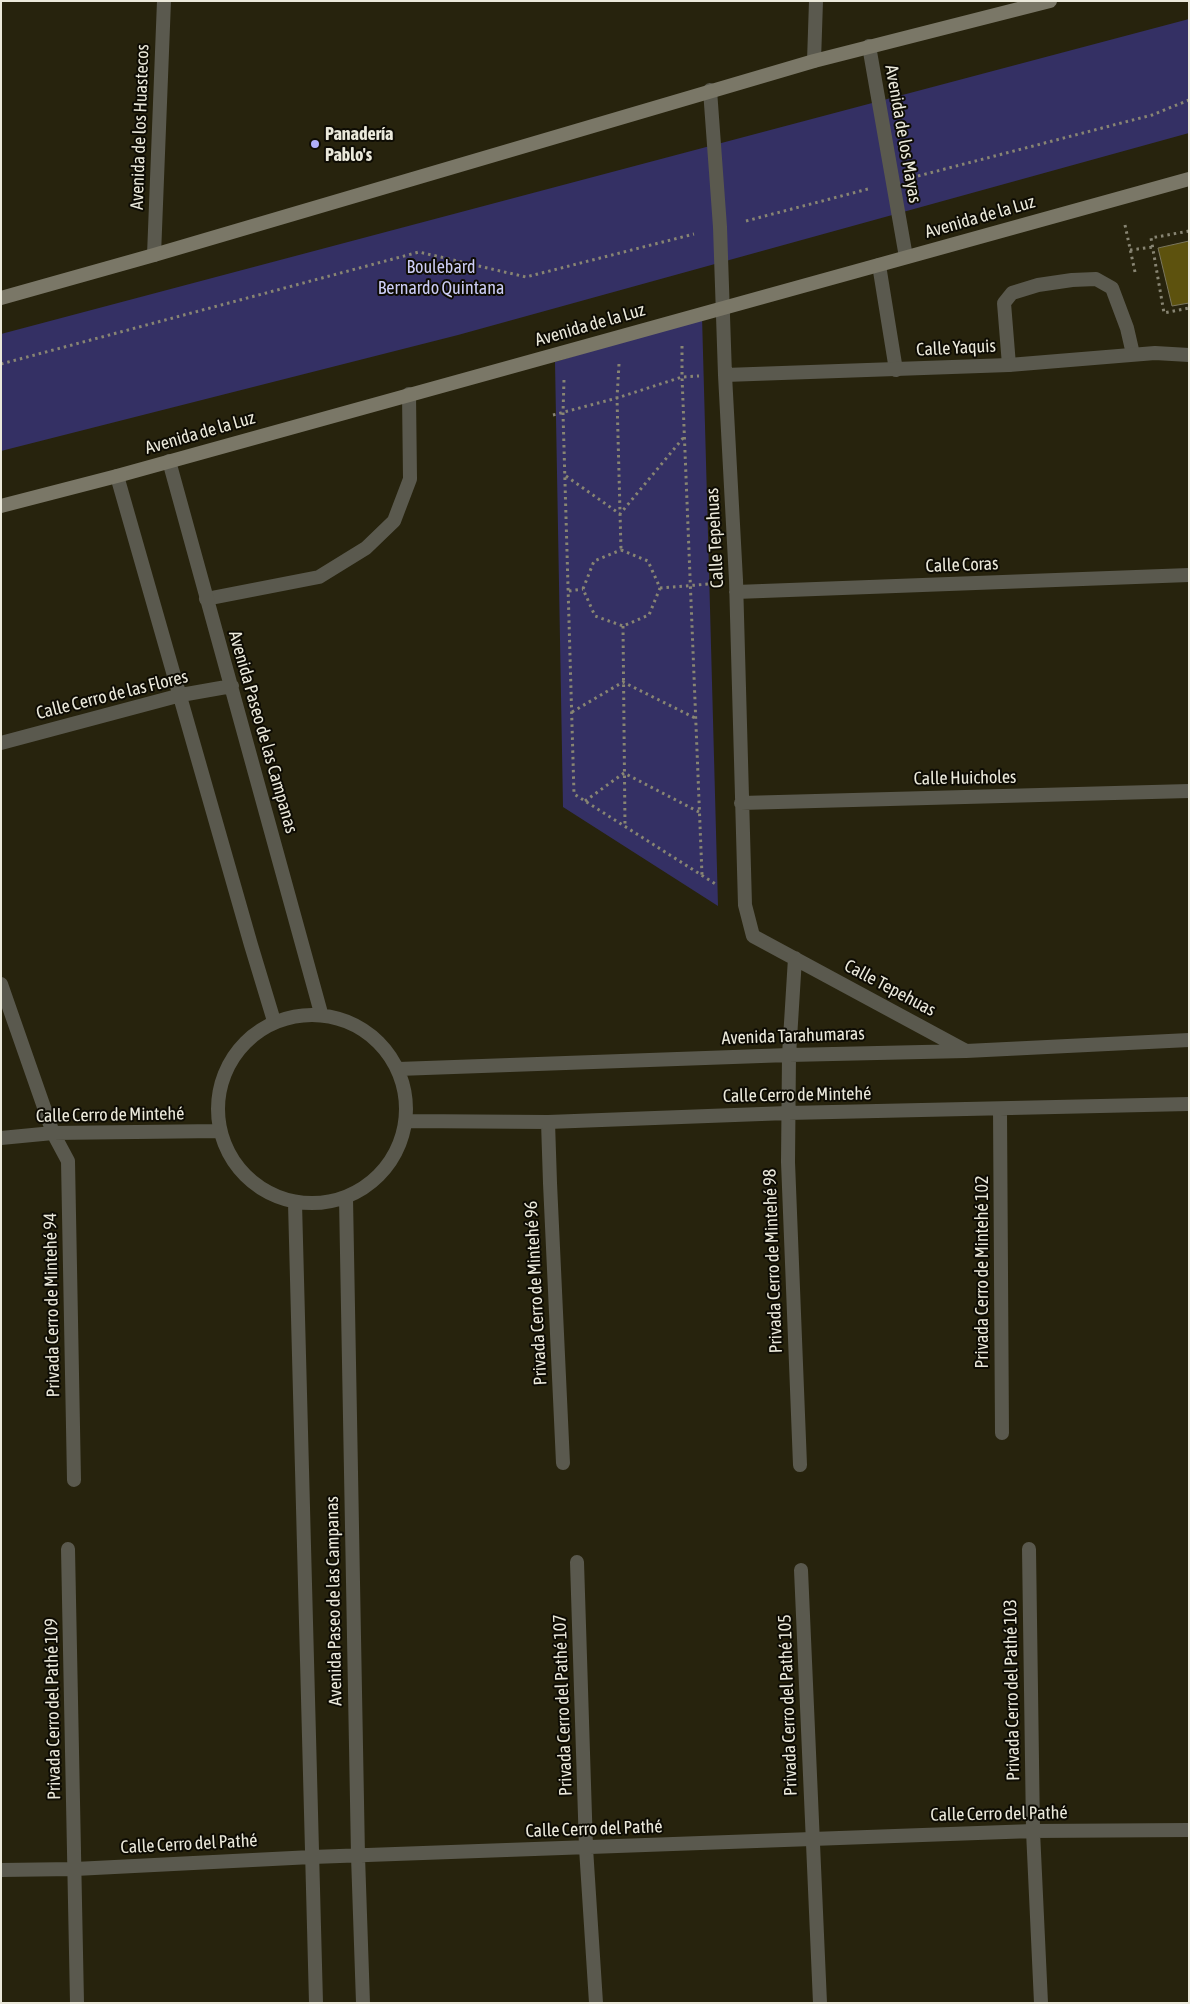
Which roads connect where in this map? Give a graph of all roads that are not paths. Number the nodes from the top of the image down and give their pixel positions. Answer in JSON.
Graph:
{"nodes":[{"id":1,"x":164,"y":1,"type":"edge"},
{"id":2,"x":816,"y":1,"type":"edge"},
{"id":3,"x":1050,"y":1,"type":"edge"},
{"id":4,"x":868,"y":46,"type":"junction"},
{"id":5,"x":814,"y":61,"type":"junction"},
{"id":6,"x":710,"y":90,"type":"junction"},
{"id":7,"x":1189,"y":179,"type":"edge"},
{"id":8,"x":154,"y":255,"type":"junction"},
{"id":9,"x":906,"y":257,"type":"junction"},
{"id":10,"x":879,"y":265,"type":"junction"},
{"id":11,"x":1,"y":298,"type":"edge"},
{"id":12,"x":723,"y":308,"type":"junction"},
{"id":13,"x":1133,"y":354,"type":"junction"},
{"id":14,"x":1189,"y":355,"type":"edge"},
{"id":15,"x":1009,"y":364,"type":"junction"},
{"id":16,"x":896,"y":370,"type":"junction"},
{"id":17,"x":725,"y":375,"type":"junction"},
{"id":18,"x":409,"y":394,"type":"junction"},
{"id":19,"x":169,"y":461,"type":"junction"},
{"id":20,"x":117,"y":476,"type":"junction"},
{"id":21,"x":1,"y":506,"type":"edge"},
{"id":22,"x":1189,"y":575,"type":"edge"},
{"id":23,"x":736,"y":586,"type":"junction"},
{"id":24,"x":206,"y":599,"type":"junction"},
{"id":25,"x":232,"y":686,"type":"junction"},
{"id":26,"x":181,"y":695,"type":"junction"},
{"id":27,"x":1,"y":743,"type":"edge"},
{"id":28,"x":1189,"y":791,"type":"edge"},
{"id":29,"x":741,"y":802,"type":"junction"},
{"id":30,"x":795,"y":958,"type":"junction"},
{"id":31,"x":1,"y":984,"type":"edge"},
{"id":32,"x":321,"y":1013,"type":"junction"},
{"id":33,"x":274,"y":1022,"type":"junction"},
{"id":34,"x":1189,"y":1040,"type":"edge"},
{"id":35,"x":966,"y":1051,"type":"junction"},
{"id":36,"x":789,"y":1055,"type":"junction"},
{"id":37,"x":398,"y":1069,"type":"junction"},
{"id":38,"x":1189,"y":1104,"type":"edge"},
{"id":39,"x":1000,"y":1110,"type":"junction"},
{"id":40,"x":788,"y":1113,"type":"junction"},
{"id":41,"x":407,"y":1121,"type":"junction"},
{"id":42,"x":548,"y":1122,"type":"junction"},
{"id":43,"x":219,"y":1131,"type":"junction"},
{"id":44,"x":53,"y":1133,"type":"junction"},
{"id":45,"x":1,"y":1138,"type":"edge"},
{"id":46,"x":346,"y":1198,"type":"junction"},
{"id":47,"x":295,"y":1203,"type":"junction"},
{"id":48,"x":1002,"y":1433,"type":"dead end"},
{"id":49,"x":563,"y":1463,"type":"dead end"},
{"id":50,"x":800,"y":1465,"type":"dead end"},
{"id":51,"x":74,"y":1480,"type":"dead end"},
{"id":52,"x":68,"y":1549,"type":"dead end"},
{"id":53,"x":1029,"y":1549,"type":"dead end"},
{"id":54,"x":577,"y":1562,"type":"dead end"},
{"id":55,"x":801,"y":1570,"type":"dead end"},
{"id":56,"x":1189,"y":1830,"type":"edge"},
{"id":57,"x":1033,"y":1831,"type":"junction"},
{"id":58,"x":812,"y":1838,"type":"junction"},
{"id":59,"x":586,"y":1848,"type":"junction"},
{"id":60,"x":358,"y":1856,"type":"junction"},
{"id":61,"x":312,"y":1857,"type":"junction"},
{"id":62,"x":75,"y":1869,"type":"junction"},
{"id":63,"x":1,"y":1870,"type":"edge"},
{"id":64,"x":77,"y":2003,"type":"edge"},
{"id":65,"x":316,"y":2003,"type":"edge"},
{"id":66,"x":362,"y":2003,"type":"edge"},
{"id":67,"x":596,"y":2003,"type":"edge"},
{"id":68,"x":820,"y":2003,"type":"edge"},
{"id":69,"x":1041,"y":2003,"type":"edge"}],
"edges":[{"from":1,"to":8,"type":"street","name":"Avenida de los Huastecos"},
{"from":2,"to":5,"type":"street"},
{"from":3,"to":4,"type":"main road"},
{"from":4,"to":5,"type":"main road"},
{"from":4,"to":9,"type":"street","name":"Avenida de los Mayas"},
{"from":5,"to":6,"type":"main road"},
{"from":6,"to":8,"type":"main road"},
{"from":6,"to":12,"type":"street","name":"Calle Tepehuas"},
{"from":7,"to":9,"type":"main road","name":"Avenida de la Luz"},
{"from":8,"to":11,"type":"main road"},
{"from":9,"to":10,"type":"main road","name":"Avenida de la Luz"},
{"from":10,"to":12,"type":"main road","name":"Avenida de la Luz"},
{"from":10,"to":16,"type":"street"},
{"from":12,"to":17,"type":"street","name":"Calle Tepehuas"},
{"from":12,"to":18,"type":"main road","name":"Avenida de la Luz"},
{"from":13,"to":14,"type":"street","name":"Calle Yaquis"},
{"from":13,"to":15,"type":"street","name":"Calle Yaquis"},
{"from":13,"to":15,"type":"street"},
{"from":15,"to":16,"type":"street","name":"Calle Yaquis"},
{"from":16,"to":17,"type":"street","name":"Calle Yaquis"},
{"from":17,"to":23,"type":"street","name":"Calle Tepehuas"},
{"from":18,"to":19,"type":"main road","name":"Avenida de la Luz"},
{"from":18,"to":24,"type":"street"},
{"from":19,"to":20,"type":"main road","name":"Avenida de la Luz"},
{"from":19,"to":24,"type":"street","name":"Avenida Paseo de las Campanas"},
{"from":20,"to":21,"type":"main road","name":"Avenida de la Luz"},
{"from":20,"to":26,"type":"street"},
{"from":22,"to":23,"type":"street","name":"Calle Coras"},
{"from":23,"to":29,"type":"street","name":"Calle Tepehuas"},
{"from":24,"to":25,"type":"street","name":"Avenida Paseo de las Campanas"},
{"from":25,"to":26,"type":"street","name":"Calle Cerro de las Flores"},
{"from":25,"to":32,"type":"street","name":"Avenida Paseo de las Campanas"},
{"from":26,"to":27,"type":"street","name":"Calle Cerro de las Flores"},
{"from":26,"to":33,"type":"street"},
{"from":28,"to":29,"type":"street","name":"Calle Huicholes"},
{"from":29,"to":30,"type":"street","name":"Calle Tepehuas"},
{"from":30,"to":35,"type":"street","name":"Calle Tepehuas"},
{"from":30,"to":36,"type":"street"},
{"from":31,"to":44,"type":"street","name":"Privada Cerro de Mintehé 94"},
{"from":32,"to":33,"type":"street"},
{"from":32,"to":37,"type":"street"},
{"from":33,"to":43,"type":"street"},
{"from":34,"to":35,"type":"street","name":"Avenida Tarahumaras"},
{"from":35,"to":36,"type":"street","name":"Avenida Tarahumaras"},
{"from":36,"to":37,"type":"street","name":"Avenida Tarahumaras"},
{"from":36,"to":40,"type":"street","name":"Privada Cerro de Mintehé 98"},
{"from":37,"to":41,"type":"street"},
{"from":38,"to":39,"type":"street","name":"Calle Cerro de Mintehé"},
{"from":39,"to":40,"type":"street","name":"Calle Cerro de Mintehé"},
{"from":39,"to":48,"type":"street","name":"Privada Cerro de Mintehé 102"},
{"from":40,"to":42,"type":"street","name":"Calle Cerro de Mintehé"},
{"from":40,"to":50,"type":"street","name":"Privada Cerro de Mintehé 98"},
{"from":41,"to":42,"type":"street","name":"Calle Cerro de Mintehé"},
{"from":41,"to":46,"type":"street"},
{"from":42,"to":49,"type":"street","name":"Privada Cerro de Mintehé 96"},
{"from":43,"to":44,"type":"street","name":"Calle Cerro de Mintehé"},
{"from":43,"to":47,"type":"street"},
{"from":44,"to":45,"type":"street","name":"Calle Cerro de Mintehé"},
{"from":44,"to":51,"type":"street","name":"Privada Cerro de Mintehé 94"},
{"from":46,"to":47,"type":"street"},
{"from":46,"to":60,"type":"street","name":"Avenida Paseo de las Campanas"},
{"from":47,"to":61,"type":"street","name":"Avenida Paseo de las Campanas"},
{"from":52,"to":62,"type":"street","name":"Privada Cerro del Pathé 109"},
{"from":53,"to":57,"type":"street","name":"Privada Cerro del Pathé 103"},
{"from":54,"to":59,"type":"street","name":"Privada Cerro del Pathé 107"},
{"from":55,"to":58,"type":"street","name":"Privada Cerro del Pathé 105"},
{"from":56,"to":57,"type":"street","name":"Calle Cerro del Pathé"},
{"from":57,"to":58,"type":"street","name":"Calle Cerro del Pathé"},
{"from":57,"to":69,"type":"street","name":"Privada Cerro del Pathé 103"},
{"from":58,"to":59,"type":"street","name":"Calle Cerro del Pathé"},
{"from":58,"to":68,"type":"street","name":"Privada Cerro del Pathé 105"},
{"from":59,"to":60,"type":"street","name":"Calle Cerro del Pathé"},
{"from":59,"to":67,"type":"street","name":"Privada Cerro del Pathé 107"},
{"from":60,"to":61,"type":"street","name":"Calle Cerro del Pathé"},
{"from":60,"to":66,"type":"street","name":"Avenida Paseo de las Campanas"},
{"from":61,"to":62,"type":"street","name":"Calle Cerro del Pathé"},
{"from":61,"to":65,"type":"street","name":"Avenida Paseo de las Campanas"},
{"from":62,"to":63,"type":"street","name":"Calle Cerro del Pathé"},
{"from":62,"to":64,"type":"street","name":"Privada Cerro del Pathé 109"}]}
